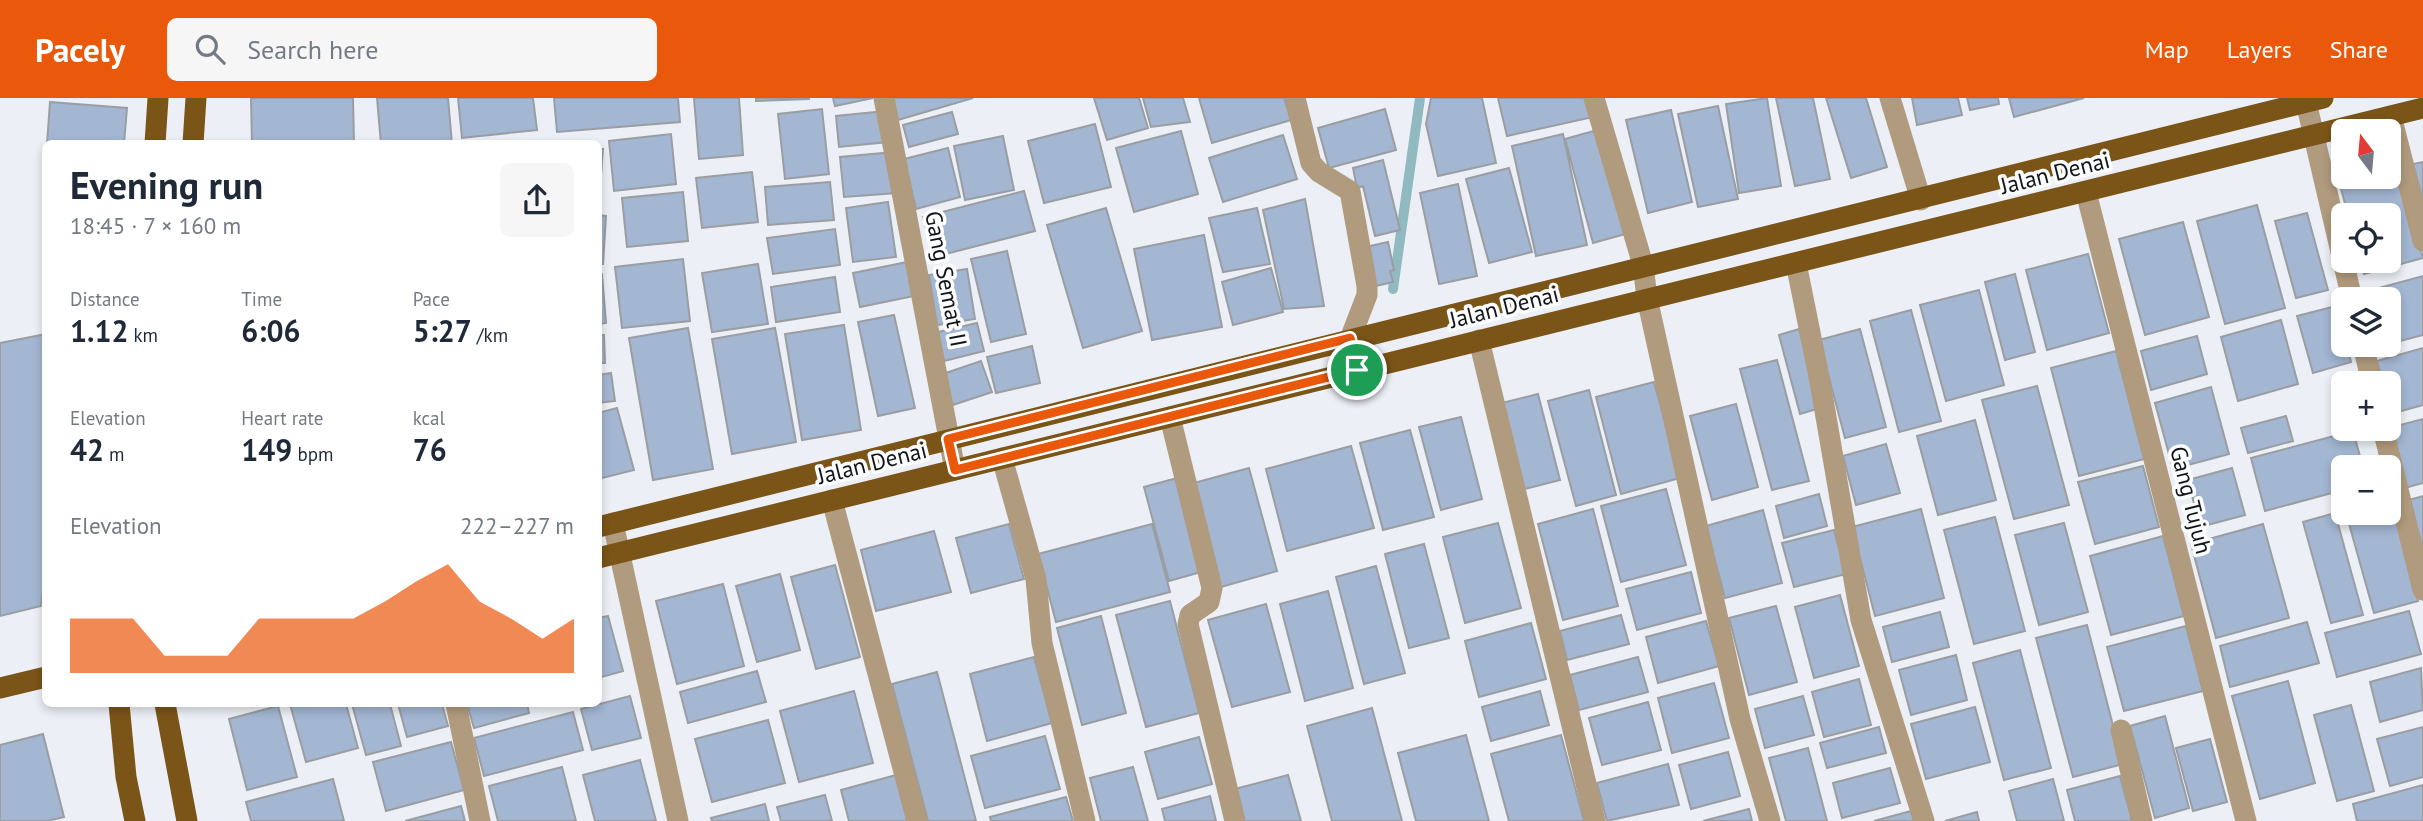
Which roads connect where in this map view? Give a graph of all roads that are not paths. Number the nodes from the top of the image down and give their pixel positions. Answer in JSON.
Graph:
{"nodes":[{"id":1,"x":158,"y":98,"type":"edge"},
{"id":2,"x":196,"y":98,"type":"edge"},
{"id":3,"x":884,"y":98,"type":"edge"},
{"id":4,"x":1295,"y":98,"type":"edge"},
{"id":5,"x":1594,"y":98,"type":"edge"},
{"id":6,"x":1890,"y":98,"type":"edge"},
{"id":7,"x":2314,"y":100,"type":"edge"},
{"id":8,"x":2423,"y":108,"type":"edge"},
{"id":9,"x":2391,"y":116,"type":"junction"},
{"id":10,"x":2314,"y":135,"type":"junction"},
{"id":11,"x":155,"y":140,"type":"edge"},
{"id":12,"x":193,"y":140,"type":"edge"},
{"id":13,"x":2086,"y":192,"type":"junction"},
{"id":14,"x":1921,"y":200,"type":"junction"},
{"id":15,"x":2423,"y":241,"type":"edge"},
{"id":16,"x":1796,"y":263,"type":"junction"},
{"id":17,"x":1643,"y":265,"type":"junction"},
{"id":18,"x":2349,"y":287,"type":"edge"},
{"id":19,"x":1647,"y":298,"type":"junction"},
{"id":20,"x":1350,"y":338,"type":"junction"},
{"id":21,"x":1479,"y":340,"type":"junction"},
{"id":22,"x":1357,"y":370,"type":"junction"},
{"id":23,"x":1170,"y":417,"type":"junction"},
{"id":24,"x":948,"y":439,"type":"junction"},
{"id":25,"x":2386,"y":441,"type":"edge"},
{"id":26,"x":1002,"y":458,"type":"junction"},
{"id":27,"x":955,"y":470,"type":"junction"},
{"id":28,"x":832,"y":500,"type":"junction"},
{"id":29,"x":606,"y":525,"type":"edge"},
{"id":30,"x":621,"y":553,"type":"junction"},
{"id":31,"x":602,"y":557,"type":"edge"},
{"id":32,"x":2423,"y":590,"type":"edge"},
{"id":33,"x":42,"y":678,"type":"edge"},
{"id":34,"x":0,"y":688,"type":"edge"},
{"id":35,"x":119,"y":707,"type":"edge"},
{"id":36,"x":166,"y":707,"type":"edge"},
{"id":37,"x":457,"y":707,"type":"edge"},
{"id":38,"x":2121,"y":730,"type":"dead end"},
{"id":39,"x":135,"y":821,"type":"edge"},
{"id":40,"x":187,"y":821,"type":"edge"},
{"id":41,"x":480,"y":821,"type":"edge"},
{"id":42,"x":678,"y":821,"type":"edge"},
{"id":43,"x":917,"y":821,"type":"edge"},
{"id":44,"x":1085,"y":821,"type":"edge"},
{"id":45,"x":1235,"y":821,"type":"edge"},
{"id":46,"x":1595,"y":821,"type":"edge"},
{"id":47,"x":1770,"y":821,"type":"edge"},
{"id":48,"x":1924,"y":821,"type":"edge"},
{"id":49,"x":2142,"y":821,"type":"edge"},
{"id":50,"x":2246,"y":821,"type":"edge"}],
"edges":[{"from":1,"to":11,"type":"main road"},
{"from":2,"to":12,"type":"main road"},
{"from":3,"to":24,"type":"street","name":"Gang Semat II"},
{"from":4,"to":20,"type":"street"},
{"from":5,"to":17,"type":"street"},
{"from":6,"to":14,"type":"street"},
{"from":7,"to":10,"type":"street"},
{"from":7,"to":14,"type":"main road","name":"Jalan Denai"},
{"from":8,"to":9,"type":"main road","name":"Jalan Denai"},
{"from":9,"to":10,"type":"main road","name":"Jalan Denai"},
{"from":9,"to":15,"type":"street"},
{"from":10,"to":13,"type":"main road","name":"Jalan Denai"},
{"from":10,"to":18,"type":"street"},
{"from":13,"to":16,"type":"main road","name":"Jalan Denai"},
{"from":13,"to":50,"type":"street","name":"Gang Tujuh"},
{"from":14,"to":17,"type":"main road","name":"Jalan Denai"},
{"from":16,"to":19,"type":"main road","name":"Jalan Denai"},
{"from":16,"to":48,"type":"street"},
{"from":17,"to":19,"type":"street"},
{"from":17,"to":20,"type":"main road","name":"Jalan Denai"},
{"from":19,"to":21,"type":"main road","name":"Jalan Denai"},
{"from":19,"to":47,"type":"street"},
{"from":20,"to":22,"type":"main road"},
{"from":20,"to":24,"type":"main road","name":"Jalan Denai"},
{"from":21,"to":22,"type":"main road","name":"Jalan Denai"},
{"from":21,"to":46,"type":"street"},
{"from":22,"to":23,"type":"main road","name":"Jalan Denai"},
{"from":23,"to":26,"type":"main road","name":"Jalan Denai"},
{"from":23,"to":45,"type":"street"},
{"from":24,"to":27,"type":"street","name":"Gang Semat II"},
{"from":24,"to":29,"type":"main road","name":"Jalan Denai"},
{"from":25,"to":32,"type":"street"},
{"from":26,"to":27,"type":"main road","name":"Jalan Denai"},
{"from":26,"to":44,"type":"street"},
{"from":27,"to":28,"type":"main road","name":"Jalan Denai"},
{"from":28,"to":30,"type":"main road","name":"Jalan Denai"},
{"from":28,"to":43,"type":"street"},
{"from":29,"to":30,"type":"street"},
{"from":30,"to":31,"type":"main road","name":"Jalan Denai"},
{"from":30,"to":42,"type":"street"},
{"from":33,"to":34,"type":"main road"},
{"from":35,"to":39,"type":"main road"},
{"from":36,"to":40,"type":"main road"},
{"from":37,"to":41,"type":"street"},
{"from":38,"to":49,"type":"street"}]}
